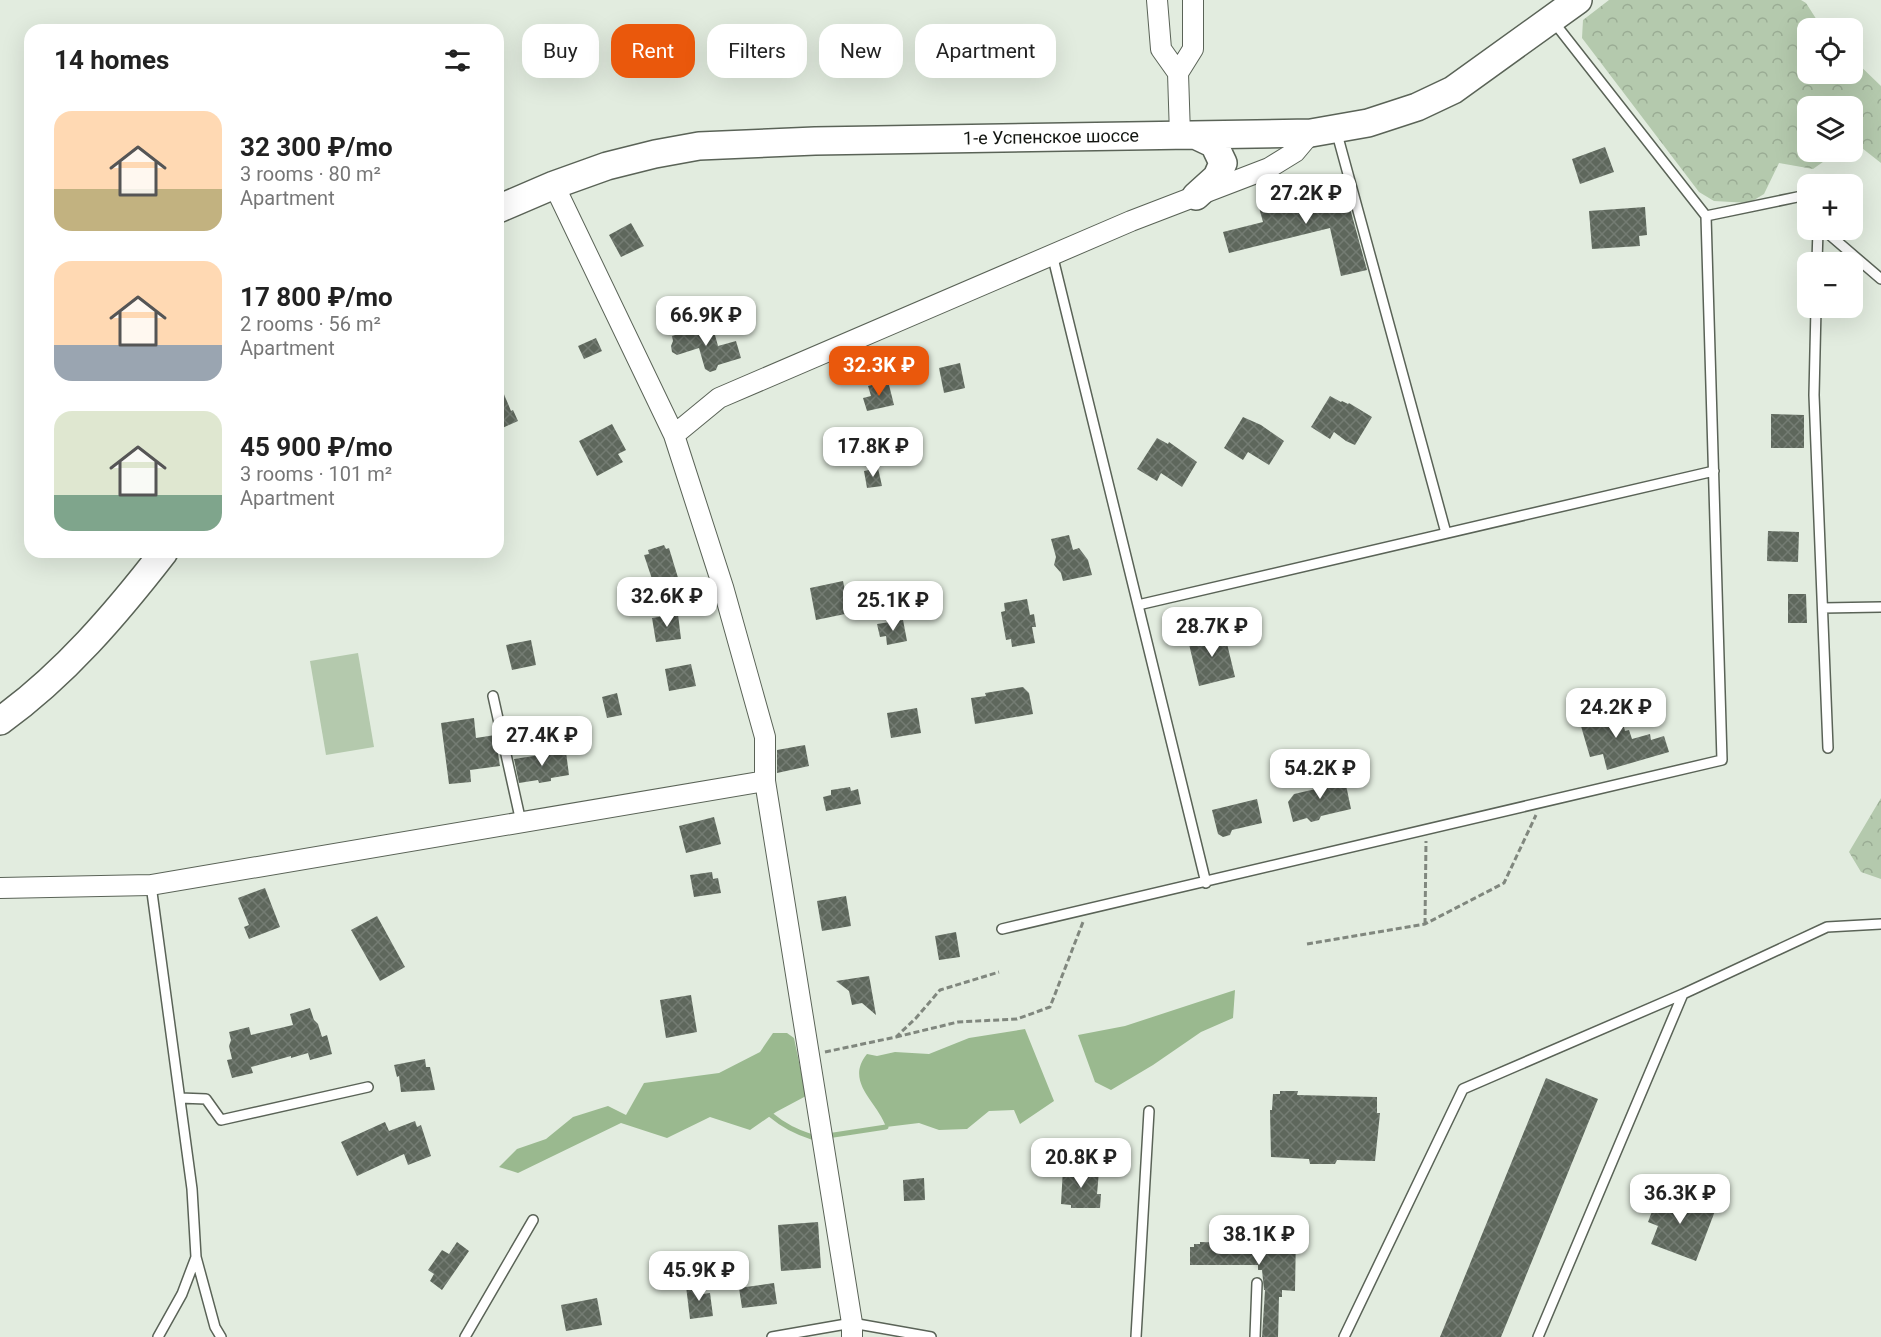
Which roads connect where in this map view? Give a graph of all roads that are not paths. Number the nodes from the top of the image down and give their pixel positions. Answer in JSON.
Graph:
{"nodes":[{"id":1,"x":1157,"y":0,"type":"edge"},
{"id":2,"x":1193,"y":0,"type":"edge"},
{"id":3,"x":1578,"y":0,"type":"edge"},
{"id":4,"x":1552,"y":20,"type":"junction"},
{"id":5,"x":1178,"y":73,"type":"junction"},
{"id":6,"x":1323,"y":131,"type":"junction"},
{"id":7,"x":1188,"y":135,"type":"junction"},
{"id":8,"x":554,"y":185,"type":"junction"},
{"id":9,"x":1196,"y":196,"type":"junction"},
{"id":10,"x":1797,"y":197,"type":"edge"},
{"id":11,"x":504,"y":206,"type":"edge"},
{"id":12,"x":1707,"y":216,"type":"junction"},
{"id":13,"x":1836,"y":240,"type":"edge"},
{"id":14,"x":1052,"y":255,"type":"junction"},
{"id":15,"x":1881,"y":279,"type":"edge"},
{"id":16,"x":1816,"y":318,"type":"edge"},
{"id":17,"x":674,"y":435,"type":"junction"},
{"id":18,"x":1714,"y":471,"type":"junction"},
{"id":19,"x":1446,"y":533,"type":"junction"},
{"id":20,"x":159,"y":558,"type":"edge"},
{"id":21,"x":1138,"y":605,"type":"junction"},
{"id":22,"x":1822,"y":608,"type":"junction"},
{"id":23,"x":1881,"y":608,"type":"edge"},
{"id":24,"x":493,"y":696,"type":"dead end"},
{"id":25,"x":0,"y":722,"type":"edge"},
{"id":26,"x":1828,"y":748,"type":"dead end"},
{"id":27,"x":765,"y":781,"type":"junction"},
{"id":28,"x":521,"y":822,"type":"junction"},
{"id":29,"x":1206,"y":883,"type":"junction"},
{"id":30,"x":151,"y":885,"type":"junction"},
{"id":31,"x":0,"y":888,"type":"edge"},
{"id":32,"x":1881,"y":924,"type":"edge"},
{"id":33,"x":1002,"y":929,"type":"dead end"},
{"id":34,"x":1683,"y":994,"type":"junction"},
{"id":35,"x":368,"y":1087,"type":"dead end"},
{"id":36,"x":180,"y":1098,"type":"junction"},
{"id":37,"x":1149,"y":1111,"type":"dead end"},
{"id":38,"x":533,"y":1220,"type":"dead end"},
{"id":39,"x":196,"y":1257,"type":"junction"},
{"id":40,"x":1257,"y":1283,"type":"dead end"},
{"id":41,"x":852,"y":1330,"type":"edge"},
{"id":42,"x":159,"y":1337,"type":"edge"},
{"id":43,"x":221,"y":1337,"type":"edge"},
{"id":44,"x":465,"y":1337,"type":"edge"},
{"id":45,"x":772,"y":1337,"type":"edge"},
{"id":46,"x":931,"y":1337,"type":"edge"},
{"id":47,"x":1136,"y":1337,"type":"edge"},
{"id":48,"x":1255,"y":1337,"type":"edge"},
{"id":49,"x":1344,"y":1337,"type":"edge"},
{"id":50,"x":1538,"y":1337,"type":"edge"}],
"edges":[{"from":1,"to":5,"type":"street"},
{"from":2,"to":5,"type":"street"},
{"from":3,"to":4,"type":"main road","name":"1-е Успенское шоссе"},
{"from":4,"to":6,"type":"main road","name":"1-е Успенское шоссе"},
{"from":4,"to":12,"type":"lane"},
{"from":5,"to":7,"type":"street"},
{"from":6,"to":7,"type":"main road","name":"1-е Успенское шоссе"},
{"from":6,"to":9,"type":"street"},
{"from":6,"to":19,"type":"lane"},
{"from":7,"to":8,"type":"main road","name":"1-е Успенское шоссе"},
{"from":7,"to":9,"type":"main road"},
{"from":8,"to":11,"type":"main road","name":"1-е Успенское шоссе"},
{"from":8,"to":17,"type":"street"},
{"from":9,"to":14,"type":"street"},
{"from":10,"to":12,"type":"lane"},
{"from":12,"to":18,"type":"lane"},
{"from":13,"to":15,"type":"lane"},
{"from":14,"to":17,"type":"street"},
{"from":14,"to":21,"type":"lane"},
{"from":16,"to":22,"type":"lane"},
{"from":17,"to":27,"type":"street"},
{"from":18,"to":19,"type":"lane"},
{"from":18,"to":29,"type":"lane"},
{"from":19,"to":21,"type":"lane"},
{"from":20,"to":25,"type":"main road"},
{"from":21,"to":29,"type":"lane"},
{"from":22,"to":23,"type":"lane"},
{"from":22,"to":26,"type":"lane"},
{"from":24,"to":28,"type":"lane"},
{"from":27,"to":28,"type":"street"},
{"from":27,"to":41,"type":"street"},
{"from":28,"to":30,"type":"street"},
{"from":29,"to":33,"type":"lane"},
{"from":30,"to":31,"type":"street"},
{"from":30,"to":36,"type":"lane"},
{"from":32,"to":34,"type":"lane"},
{"from":34,"to":49,"type":"lane"},
{"from":34,"to":50,"type":"lane"},
{"from":35,"to":36,"type":"lane"},
{"from":36,"to":39,"type":"lane"},
{"from":37,"to":47,"type":"lane"},
{"from":38,"to":44,"type":"lane"},
{"from":39,"to":42,"type":"lane"},
{"from":39,"to":43,"type":"lane"},
{"from":40,"to":48,"type":"lane"},
{"from":41,"to":45,"type":"lane"},
{"from":41,"to":46,"type":"lane"}]}
